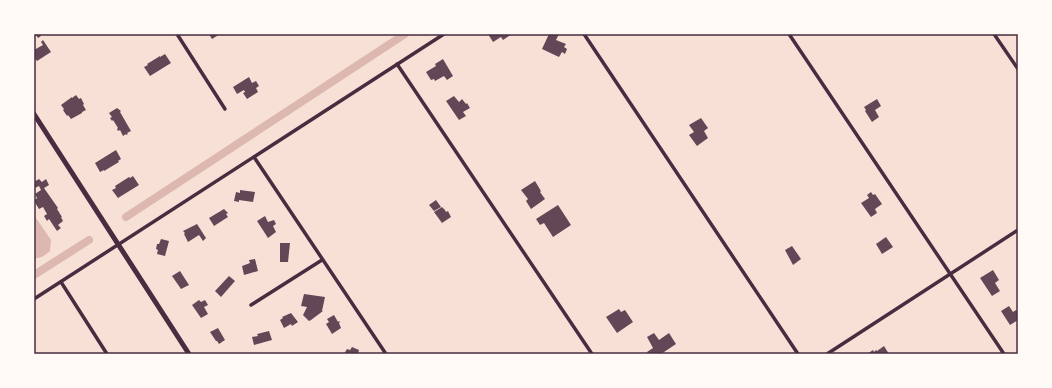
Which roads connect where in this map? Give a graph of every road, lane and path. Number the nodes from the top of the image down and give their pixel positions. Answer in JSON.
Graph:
{"nodes":[{"id":1,"x":177,"y":34,"type":"edge"},
{"id":2,"x":444,"y":34,"type":"edge"},
{"id":3,"x":584,"y":34,"type":"edge"},
{"id":4,"x":789,"y":34,"type":"edge"},
{"id":5,"x":994,"y":34,"type":"edge"},
{"id":6,"x":397,"y":64,"type":"junction"},
{"id":7,"x":1018,"y":70,"type":"edge"},
{"id":8,"x":224,"y":110,"type":"dead end"},
{"id":9,"x":34,"y":114,"type":"edge"},
{"id":10,"x":254,"y":157,"type":"junction"},
{"id":11,"x":1018,"y":230,"type":"edge"},
{"id":12,"x":119,"y":245,"type":"junction"},
{"id":13,"x":322,"y":260,"type":"junction"},
{"id":14,"x":951,"y":274,"type":"junction"},
{"id":15,"x":61,"y":282,"type":"junction"},
{"id":16,"x":34,"y":299,"type":"edge"},
{"id":17,"x":251,"y":305,"type":"dead end"},
{"id":18,"x":107,"y":354,"type":"edge"},
{"id":19,"x":189,"y":354,"type":"edge"},
{"id":20,"x":386,"y":354,"type":"edge"},
{"id":21,"x":592,"y":354,"type":"edge"},
{"id":22,"x":798,"y":354,"type":"edge"},
{"id":23,"x":827,"y":354,"type":"edge"},
{"id":24,"x":1004,"y":354,"type":"edge"}],
"edges":[{"from":1,"to":8,"type":"street"},
{"from":2,"to":6,"type":"street"},
{"from":3,"to":22,"type":"street"},
{"from":4,"to":14,"type":"street"},
{"from":5,"to":7,"type":"street"},
{"from":6,"to":10,"type":"street"},
{"from":6,"to":21,"type":"street"},
{"from":9,"to":12,"type":"main road"},
{"from":10,"to":12,"type":"street"},
{"from":10,"to":13,"type":"street"},
{"from":11,"to":14,"type":"street"},
{"from":12,"to":15,"type":"street"},
{"from":12,"to":19,"type":"main road"},
{"from":13,"to":17,"type":"street"},
{"from":13,"to":20,"type":"street"},
{"from":14,"to":23,"type":"street"},
{"from":14,"to":24,"type":"street"},
{"from":15,"to":16,"type":"street"},
{"from":15,"to":18,"type":"street"}]}
